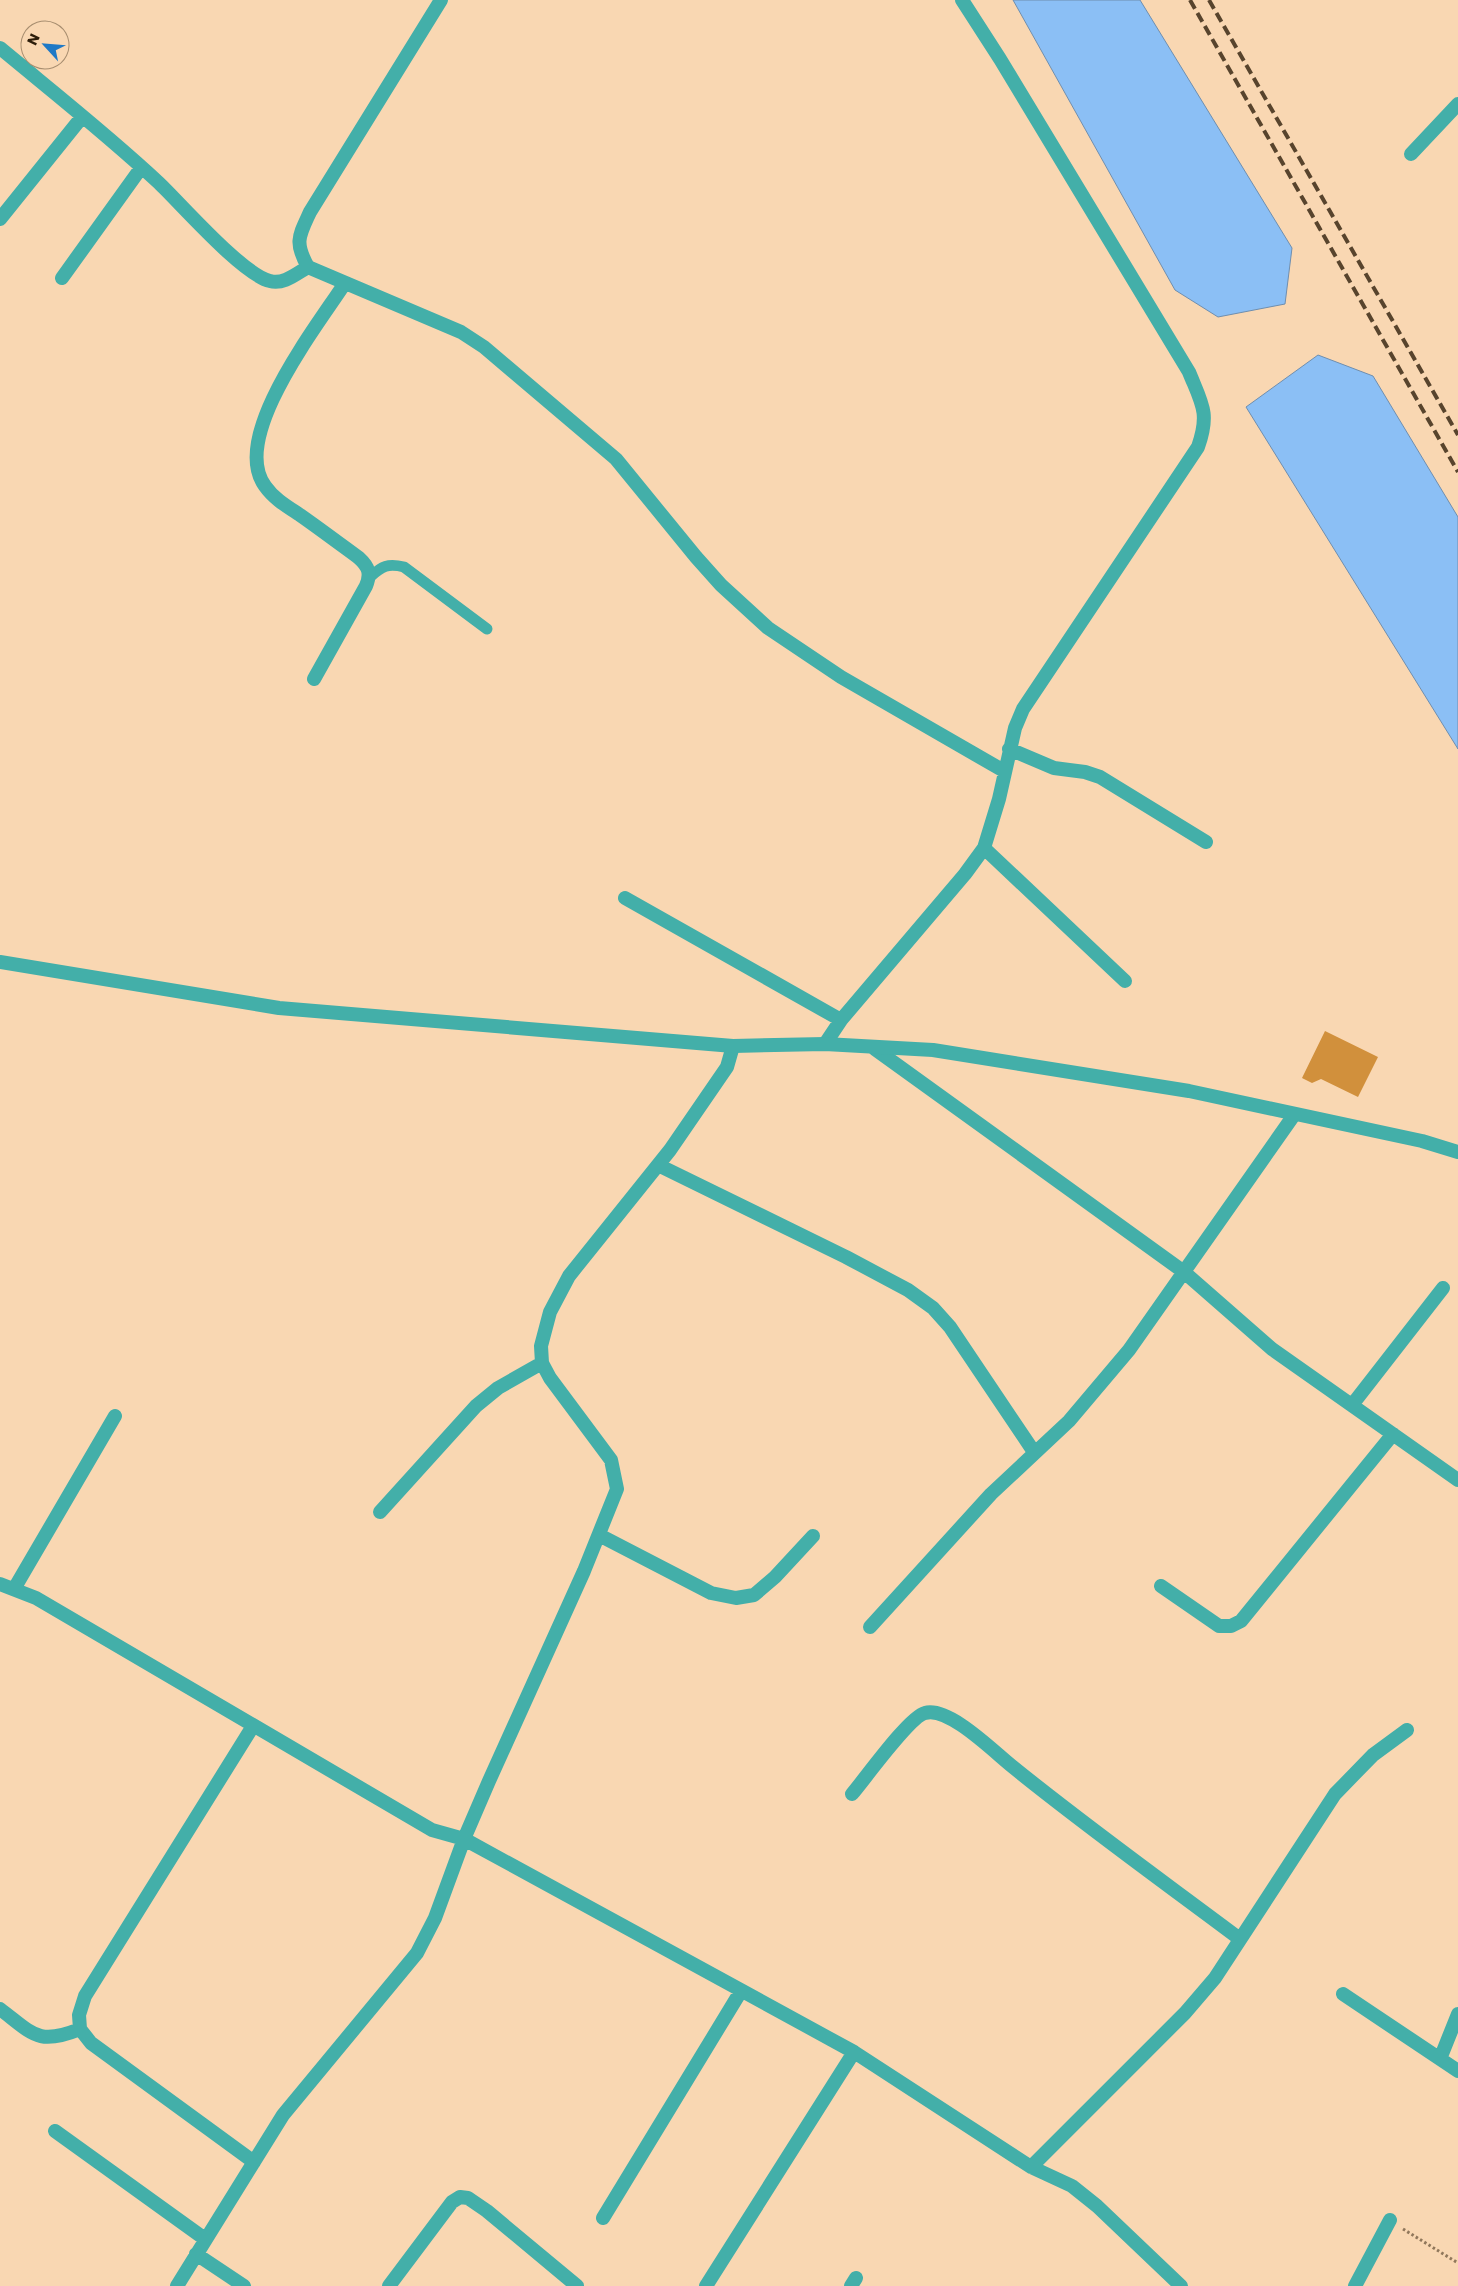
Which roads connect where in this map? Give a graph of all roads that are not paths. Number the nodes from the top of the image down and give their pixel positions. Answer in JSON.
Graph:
{"nodes":[{"id":1,"x":441,"y":0,"type":"edge"},
{"id":2,"x":962,"y":0,"type":"edge"},
{"id":3,"x":0,"y":48,"type":"edge"},
{"id":4,"x":1458,"y":104,"type":"edge"},
{"id":5,"x":82,"y":117,"type":"junction"},
{"id":6,"x":1411,"y":154,"type":"dead end"},
{"id":7,"x":141,"y":168,"type":"junction"},
{"id":8,"x":0,"y":219,"type":"edge"},
{"id":9,"x":308,"y":267,"type":"junction"},
{"id":10,"x":62,"y":278,"type":"dead end"},
{"id":11,"x":345,"y":283,"type":"junction"},
{"id":12,"x":370,"y":577,"type":"junction"},
{"id":13,"x":487,"y":630,"type":"dead end"},
{"id":14,"x":314,"y":679,"type":"dead end"},
{"id":15,"x":1009,"y":749,"type":"junction"},
{"id":16,"x":1004,"y":771,"type":"junction"},
{"id":17,"x":1206,"y":842,"type":"dead end"},
{"id":18,"x":984,"y":848,"type":"junction"},
{"id":19,"x":625,"y":898,"type":"dead end"},
{"id":20,"x":0,"y":962,"type":"edge"},
{"id":21,"x":1125,"y":981,"type":"dead end"},
{"id":22,"x":841,"y":1020,"type":"junction"},
{"id":23,"x":825,"y":1044,"type":"junction"},
{"id":24,"x":733,"y":1046,"type":"junction"},
{"id":25,"x":875,"y":1048,"type":"junction"},
{"id":26,"x":1294,"y":1114,"type":"junction"},
{"id":27,"x":1458,"y":1152,"type":"edge"},
{"id":28,"x":658,"y":1165,"type":"junction"},
{"id":29,"x":1184,"y":1272,"type":"junction"},
{"id":30,"x":1443,"y":1288,"type":"dead end"},
{"id":31,"x":542,"y":1363,"type":"junction"},
{"id":32,"x":1352,"y":1405,"type":"junction"},
{"id":33,"x":115,"y":1416,"type":"dead end"},
{"id":34,"x":1393,"y":1434,"type":"junction"},
{"id":35,"x":1034,"y":1452,"type":"junction"},
{"id":36,"x":1458,"y":1480,"type":"edge"},
{"id":37,"x":380,"y":1512,"type":"dead end"},
{"id":38,"x":599,"y":1535,"type":"junction"},
{"id":39,"x":813,"y":1536,"type":"dead end"},
{"id":40,"x":0,"y":1584,"type":"edge"},
{"id":41,"x":1162,"y":1586,"type":"dead end"},
{"id":42,"x":14,"y":1589,"type":"junction"},
{"id":43,"x":870,"y":1627,"type":"dead end"},
{"id":44,"x":253,"y":1726,"type":"junction"},
{"id":45,"x":1407,"y":1730,"type":"dead end"},
{"id":46,"x":852,"y":1794,"type":"dead end"},
{"id":47,"x":464,"y":1839,"type":"junction"},
{"id":48,"x":1240,"y":1939,"type":"junction"},
{"id":49,"x":741,"y":1990,"type":"junction"},
{"id":50,"x":1343,"y":1994,"type":"dead end"},
{"id":51,"x":0,"y":2009,"type":"edge"},
{"id":52,"x":1458,"y":2014,"type":"edge"},
{"id":53,"x":80,"y":2029,"type":"junction"},
{"id":54,"x":854,"y":2052,"type":"junction"},
{"id":55,"x":1440,"y":2059,"type":"junction"},
{"id":56,"x":1458,"y":2071,"type":"edge"},
{"id":57,"x":55,"y":2131,"type":"dead end"},
{"id":58,"x":254,"y":2162,"type":"junction"},
{"id":59,"x":1031,"y":2167,"type":"junction"},
{"id":60,"x":603,"y":2218,"type":"dead end"},
{"id":61,"x":1390,"y":2220,"type":"road end"},
{"id":62,"x":205,"y":2239,"type":"junction"},
{"id":63,"x":196,"y":2254,"type":"junction"},
{"id":64,"x":393,"y":2285,"type":"edge"},
{"id":65,"x":177,"y":2286,"type":"edge"},
{"id":66,"x":244,"y":2286,"type":"edge"},
{"id":67,"x":577,"y":2286,"type":"edge"},
{"id":68,"x":706,"y":2286,"type":"edge"},
{"id":69,"x":1181,"y":2286,"type":"edge"},
{"id":70,"x":1355,"y":2286,"type":"edge"}],
"edges":[{"from":1,"to":9,"type":"street"},
{"from":2,"to":15,"type":"street"},
{"from":3,"to":5,"type":"street"},
{"from":4,"to":6,"type":"street"},
{"from":5,"to":7,"type":"street"},
{"from":5,"to":8,"type":"street"},
{"from":7,"to":9,"type":"street"},
{"from":7,"to":10,"type":"street"},
{"from":9,"to":11,"type":"street"},
{"from":11,"to":12,"type":"street"},
{"from":11,"to":16,"type":"street"},
{"from":12,"to":13,"type":"lane"},
{"from":12,"to":14,"type":"street"},
{"from":15,"to":16,"type":"street"},
{"from":15,"to":17,"type":"street"},
{"from":16,"to":18,"type":"street"},
{"from":18,"to":21,"type":"street"},
{"from":18,"to":22,"type":"street"},
{"from":19,"to":22,"type":"street"},
{"from":20,"to":24,"type":"street"},
{"from":22,"to":23,"type":"street"},
{"from":23,"to":24,"type":"street"},
{"from":23,"to":25,"type":"street"},
{"from":24,"to":28,"type":"street"},
{"from":25,"to":26,"type":"street"},
{"from":25,"to":29,"type":"street"},
{"from":26,"to":27,"type":"street"},
{"from":26,"to":29,"type":"street"},
{"from":28,"to":31,"type":"street"},
{"from":28,"to":35,"type":"street"},
{"from":29,"to":32,"type":"street"},
{"from":29,"to":35,"type":"street"},
{"from":30,"to":32,"type":"street"},
{"from":31,"to":37,"type":"street"},
{"from":31,"to":38,"type":"street"},
{"from":32,"to":34,"type":"street"},
{"from":33,"to":42,"type":"street"},
{"from":34,"to":36,"type":"street"},
{"from":34,"to":41,"type":"street"},
{"from":35,"to":43,"type":"street"},
{"from":38,"to":39,"type":"street"},
{"from":38,"to":47,"type":"street"},
{"from":40,"to":42,"type":"street"},
{"from":42,"to":44,"type":"street"},
{"from":44,"to":47,"type":"street"},
{"from":44,"to":53,"type":"street"},
{"from":45,"to":48,"type":"street"},
{"from":46,"to":48,"type":"street"},
{"from":47,"to":49,"type":"street"},
{"from":47,"to":58,"type":"street"},
{"from":48,"to":59,"type":"street"},
{"from":49,"to":54,"type":"street"},
{"from":49,"to":60,"type":"street"},
{"from":50,"to":55,"type":"street"},
{"from":51,"to":53,"type":"street"},
{"from":52,"to":55,"type":"street"},
{"from":53,"to":58,"type":"street"},
{"from":54,"to":59,"type":"street"},
{"from":54,"to":68,"type":"street"},
{"from":55,"to":56,"type":"street"},
{"from":57,"to":62,"type":"street"},
{"from":58,"to":62,"type":"street"},
{"from":59,"to":69,"type":"street"},
{"from":61,"to":70,"type":"street"},
{"from":62,"to":63,"type":"street"},
{"from":63,"to":65,"type":"street"},
{"from":63,"to":66,"type":"street"},
{"from":64,"to":67,"type":"street"}]}
